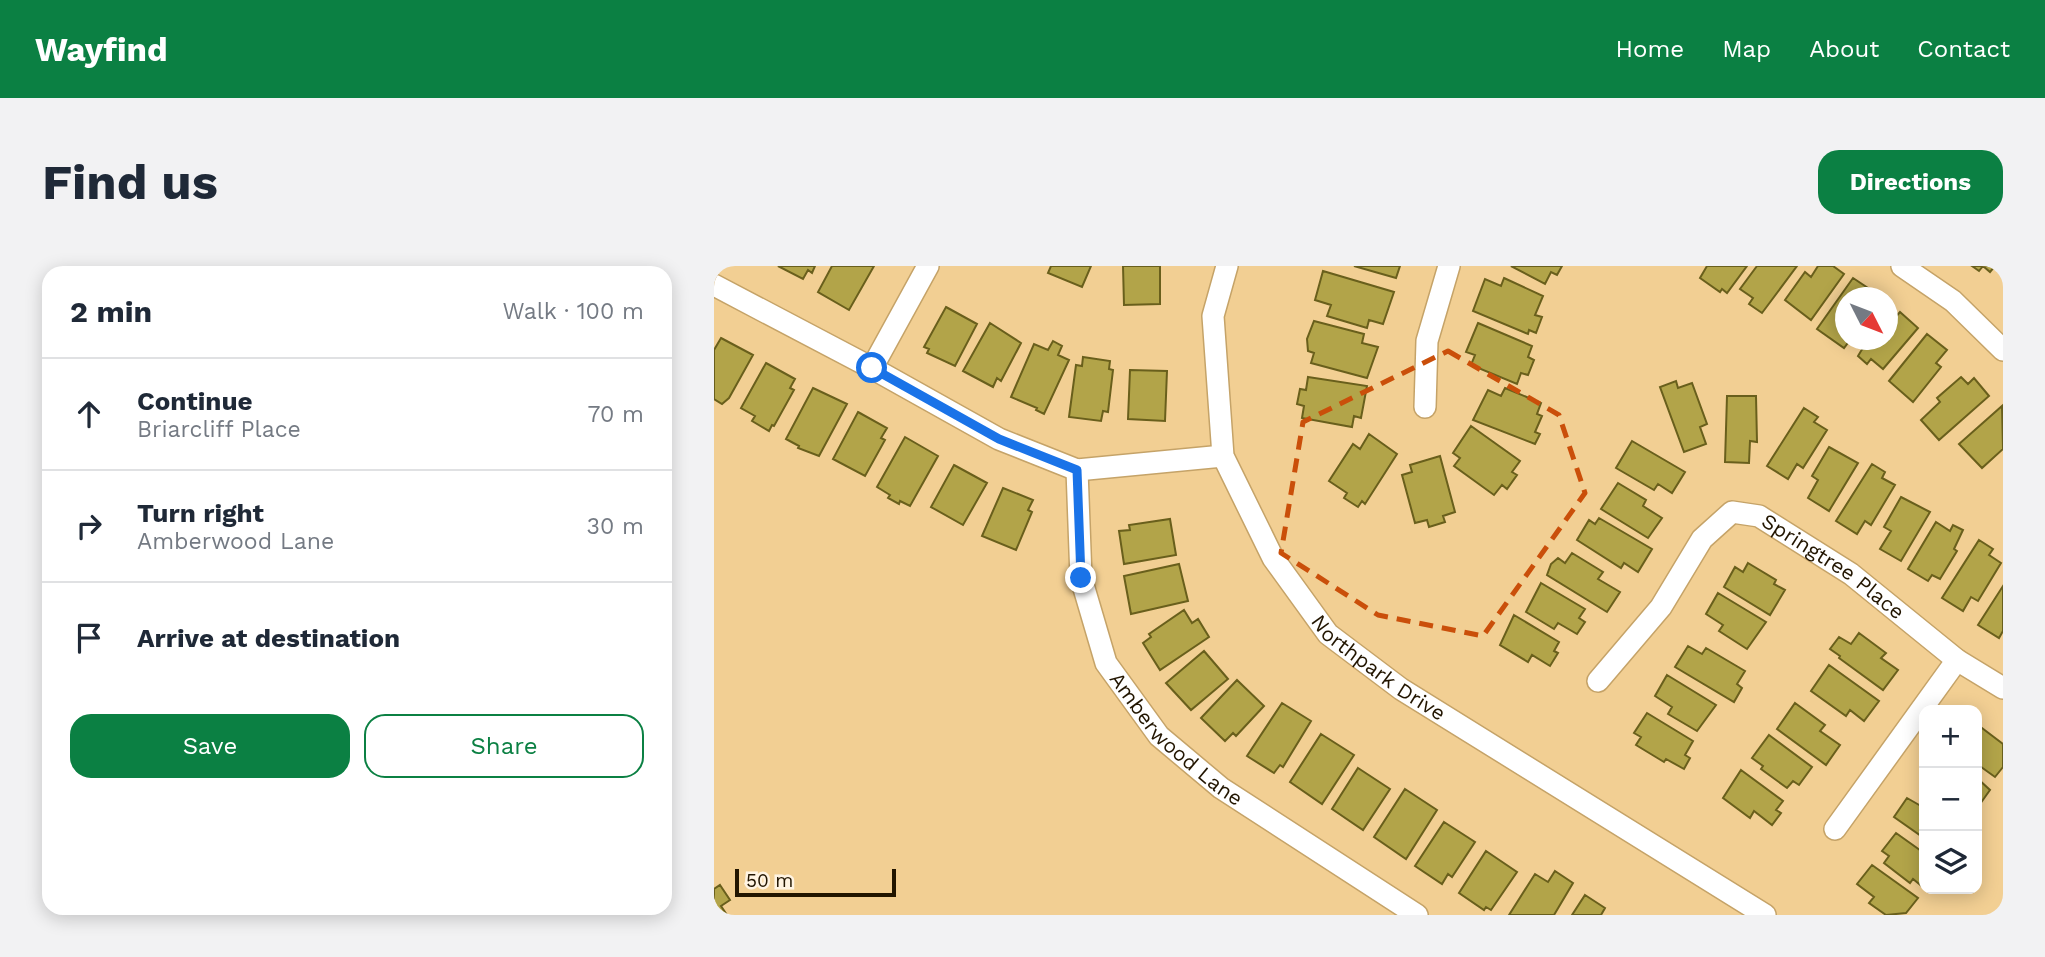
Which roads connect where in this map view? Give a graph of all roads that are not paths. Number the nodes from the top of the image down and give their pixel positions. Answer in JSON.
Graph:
{"nodes":[{"id":1,"x":928,"y":266,"type":"edge"},
{"id":2,"x":1227,"y":266,"type":"edge"},
{"id":3,"x":1449,"y":266,"type":"edge"},
{"id":4,"x":1902,"y":266,"type":"edge"},
{"id":5,"x":714,"y":285,"type":"edge"},
{"id":6,"x":2003,"y":351,"type":"edge"},
{"id":7,"x":872,"y":368,"type":"junction"},
{"id":8,"x":1425,"y":408,"type":"dead end"},
{"id":9,"x":1223,"y":456,"type":"junction"},
{"id":10,"x":1077,"y":470,"type":"junction"},
{"id":11,"x":1956,"y":660,"type":"junction"},
{"id":12,"x":1598,"y":681,"type":"dead end"},
{"id":13,"x":2003,"y":688,"type":"edge"},
{"id":14,"x":1835,"y":829,"type":"dead end"},
{"id":15,"x":1738,"y":908,"type":"edge"},
{"id":16,"x":1417,"y":915,"type":"edge"},
{"id":17,"x":1765,"y":915,"type":"edge"}],
"edges":[{"from":1,"to":7,"type":"street"},
{"from":2,"to":9,"type":"street","name":"Northpark Drive"},
{"from":3,"to":8,"type":"street"},
{"from":4,"to":6,"type":"street"},
{"from":5,"to":7,"type":"street"},
{"from":7,"to":10,"type":"street"},
{"from":9,"to":10,"type":"street"},
{"from":9,"to":15,"type":"street","name":"Northpark Drive"},
{"from":10,"to":16,"type":"street","name":"Amberwood Lane"},
{"from":11,"to":12,"type":"street","name":"Springtree Place"},
{"from":11,"to":13,"type":"street","name":"Springtree Place"},
{"from":11,"to":14,"type":"street"},
{"from":15,"to":17,"type":"street","name":"Northpark Drive"}]}
